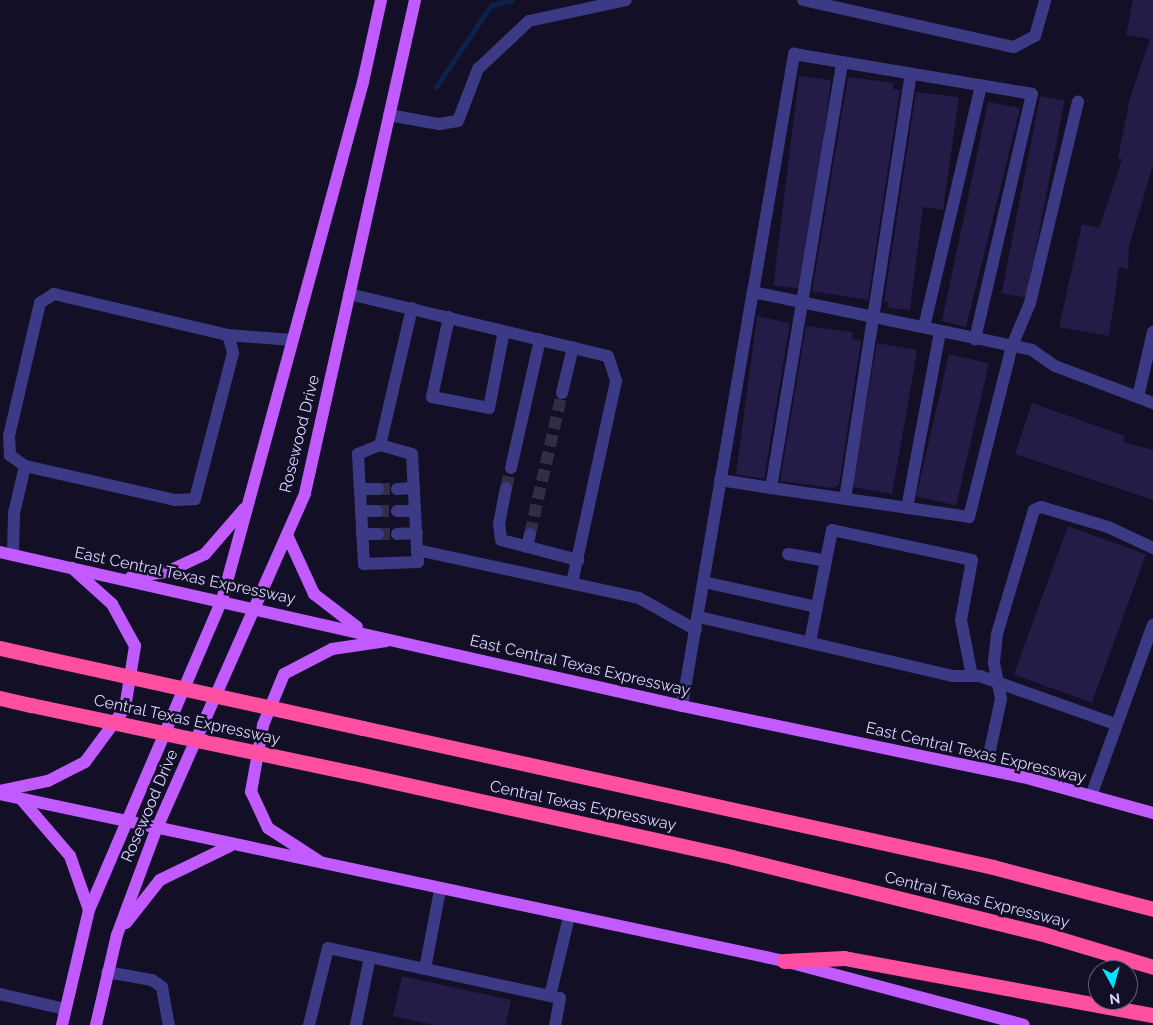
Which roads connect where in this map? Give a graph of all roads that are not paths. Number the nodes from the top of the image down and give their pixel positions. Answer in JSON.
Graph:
{"nodes":[{"id":1,"x":381,"y":0,"type":"edge"},
{"id":2,"x":415,"y":0,"type":"edge"},
{"id":3,"x":626,"y":0,"type":"edge"},
{"id":4,"x":803,"y":0,"type":"edge"},
{"id":5,"x":1045,"y":0,"type":"edge"},
{"id":6,"x":842,"y":62,"type":"junction"},
{"id":7,"x":912,"y":74,"type":"junction"},
{"id":8,"x":980,"y":86,"type":"junction"},
{"id":9,"x":1078,"y":102,"type":"dead end"},
{"id":10,"x":389,"y":115,"type":"junction"},
{"id":11,"x":753,"y":292,"type":"junction"},
{"id":12,"x":349,"y":294,"type":"junction"},
{"id":13,"x":802,"y":301,"type":"junction"},
{"id":14,"x":412,"y":308,"type":"junction"},
{"id":15,"x":449,"y":317,"type":"junction"},
{"id":16,"x":875,"y":317,"type":"junction"},
{"id":17,"x":924,"y":327,"type":"junction"},
{"id":18,"x":504,"y":331,"type":"junction"},
{"id":19,"x":940,"y":331,"type":"junction"},
{"id":20,"x":1153,"y":332,"type":"edge"},
{"id":21,"x":228,"y":335,"type":"junction"},
{"id":22,"x":540,"y":339,"type":"junction"},
{"id":23,"x":975,"y":339,"type":"junction"},
{"id":24,"x":293,"y":340,"type":"junction"},
{"id":25,"x":1012,"y":346,"type":"junction"},
{"id":26,"x":573,"y":347,"type":"junction"},
{"id":27,"x":562,"y":394,"type":"tunnel mouth"},
{"id":28,"x":1138,"y":397,"type":"junction"},
{"id":29,"x":1153,"y":403,"type":"edge"},
{"id":30,"x":380,"y":445,"type":"junction"},
{"id":31,"x":4,"y":451,"type":"edge"},
{"id":32,"x":25,"y":466,"type":"junction"},
{"id":33,"x":511,"y":468,"type":"tunnel mouth"},
{"id":34,"x":720,"y":480,"type":"junction"},
{"id":35,"x":397,"y":488,"type":"tunnel mouth"},
{"id":36,"x":414,"y":488,"type":"junction"},
{"id":37,"x":506,"y":488,"type":"tunnel mouth"},
{"id":38,"x":771,"y":488,"type":"junction"},
{"id":39,"x":360,"y":489,"type":"junction"},
{"id":40,"x":378,"y":489,"type":"tunnel mouth"},
{"id":41,"x":845,"y":499,"type":"junction"},
{"id":42,"x":248,"y":504,"type":"junction"},
{"id":43,"x":907,"y":508,"type":"junction"},
{"id":44,"x":361,"y":511,"type":"junction"},
{"id":45,"x":377,"y":511,"type":"tunnel mouth"},
{"id":46,"x":397,"y":511,"type":"tunnel mouth"},
{"id":47,"x":415,"y":511,"type":"junction"},
{"id":48,"x":416,"y":533,"type":"junction"},
{"id":49,"x":362,"y":534,"type":"junction"},
{"id":50,"x":378,"y":534,"type":"tunnel mouth"},
{"id":51,"x":397,"y":534,"type":"tunnel mouth"},
{"id":52,"x":530,"y":534,"type":"tunnel mouth"},
{"id":53,"x":286,"y":535,"type":"junction"},
{"id":54,"x":527,"y":547,"type":"junction"},
{"id":55,"x":1153,"y":548,"type":"edge"},
{"id":56,"x":417,"y":550,"type":"junction"},
{"id":57,"x":0,"y":552,"type":"edge"},
{"id":58,"x":788,"y":554,"type":"dead end"},
{"id":59,"x":13,"y":555,"type":"junction"},
{"id":60,"x":578,"y":560,"type":"junction"},
{"id":61,"x":826,"y":561,"type":"junction"},
{"id":62,"x":71,"y":568,"type":"junction"},
{"id":63,"x":121,"y":578,"type":"junction"},
{"id":64,"x":704,"y":582,"type":"junction"},
{"id":65,"x":572,"y":583,"type":"junction"},
{"id":66,"x":222,"y":600,"type":"junction"},
{"id":67,"x":255,"y":607,"type":"junction"},
{"id":68,"x":817,"y":607,"type":"junction"},
{"id":69,"x":699,"y":617,"type":"junction"},
{"id":70,"x":1153,"y":625,"type":"edge"},
{"id":71,"x":696,"y":630,"type":"junction"},
{"id":72,"x":368,"y":634,"type":"junction"},
{"id":73,"x":393,"y":639,"type":"junction"},
{"id":74,"x":810,"y":642,"type":"junction"},
{"id":75,"x":0,"y":648,"type":"edge"},
{"id":76,"x":972,"y":676,"type":"junction"},
{"id":77,"x":1000,"y":683,"type":"junction"},
{"id":78,"x":0,"y":698,"type":"edge"},
{"id":79,"x":682,"y":706,"type":"junction"},
{"id":80,"x":1115,"y":724,"type":"junction"},
{"id":81,"x":986,"y":769,"type":"junction"},
{"id":82,"x":0,"y":793,"type":"edge"},
{"id":83,"x":1092,"y":796,"type":"junction"},
{"id":84,"x":22,"y":800,"type":"junction"},
{"id":85,"x":1153,"y":813,"type":"edge"},
{"id":86,"x":126,"y":822,"type":"junction"},
{"id":87,"x":156,"y":830,"type":"junction"},
{"id":88,"x":230,"y":846,"type":"junction"},
{"id":89,"x":326,"y":866,"type":"junction"},
{"id":90,"x":440,"y":890,"type":"junction"},
{"id":91,"x":1153,"y":909,"type":"edge"},
{"id":92,"x":89,"y":910,"type":"junction"},
{"id":93,"x":569,"y":917,"type":"junction"},
{"id":94,"x":117,"y":935,"type":"junction"},
{"id":95,"x":370,"y":957,"type":"junction"},
{"id":96,"x":784,"y":961,"type":"junction"},
{"id":97,"x":1153,"y":967,"type":"edge"},
{"id":98,"x":425,"y":969,"type":"junction"},
{"id":99,"x":107,"y":972,"type":"junction"},
{"id":100,"x":0,"y":994,"type":"edge"},
{"id":101,"x":550,"y":996,"type":"junction"},
{"id":102,"x":65,"y":1009,"type":"junction"},
{"id":103,"x":1153,"y":1015,"type":"edge"},
{"id":104,"x":62,"y":1025,"type":"edge"},
{"id":105,"x":96,"y":1025,"type":"edge"},
{"id":106,"x":168,"y":1025,"type":"edge"},
{"id":107,"x":309,"y":1025,"type":"edge"},
{"id":108,"x":356,"y":1025,"type":"edge"},
{"id":109,"x":554,"y":1025,"type":"edge"},
{"id":110,"x":1024,"y":1025,"type":"edge"}],
"edges":[{"from":1,"to":24,"type":"main road","name":"Rosewood Drive"},
{"from":2,"to":10,"type":"main road","name":"Rosewood Drive"},
{"from":3,"to":10,"type":"street"},
{"from":4,"to":5,"type":"street"},
{"from":6,"to":7,"type":"street"},
{"from":6,"to":11,"type":"street"},
{"from":6,"to":13,"type":"street"},
{"from":7,"to":8,"type":"street"},
{"from":7,"to":16,"type":"street"},
{"from":8,"to":17,"type":"street"},
{"from":8,"to":23,"type":"street"},
{"from":9,"to":25,"type":"street"},
{"from":10,"to":12,"type":"main road","name":"Rosewood Drive"},
{"from":11,"to":13,"type":"street"},
{"from":11,"to":34,"type":"street"},
{"from":12,"to":14,"type":"street"},
{"from":12,"to":53,"type":"main road","name":"Rosewood Drive"},
{"from":13,"to":16,"type":"street"},
{"from":13,"to":38,"type":"street"},
{"from":14,"to":15,"type":"street"},
{"from":14,"to":30,"type":"street"},
{"from":15,"to":18,"type":"street"},
{"from":15,"to":18,"type":"street"},
{"from":16,"to":17,"type":"street"},
{"from":16,"to":41,"type":"street"},
{"from":17,"to":19,"type":"street"},
{"from":18,"to":22,"type":"street"},
{"from":19,"to":23,"type":"street"},
{"from":19,"to":43,"type":"street"},
{"from":20,"to":28,"type":"street"},
{"from":21,"to":24,"type":"street"},
{"from":21,"to":31,"type":"street"},
{"from":21,"to":32,"type":"street"},
{"from":22,"to":26,"type":"street"},
{"from":22,"to":33,"type":"street"},
{"from":23,"to":25,"type":"street"},
{"from":24,"to":42,"type":"main road","name":"Rosewood Drive"},
{"from":25,"to":28,"type":"street"},
{"from":25,"to":43,"type":"street"},
{"from":26,"to":27,"type":"street"},
{"from":26,"to":60,"type":"street"},
{"from":28,"to":29,"type":"street"},
{"from":30,"to":36,"type":"street"},
{"from":30,"to":39,"type":"street"},
{"from":31,"to":32,"type":"street"},
{"from":32,"to":59,"type":"street"},
{"from":34,"to":38,"type":"street"},
{"from":34,"to":64,"type":"street"},
{"from":35,"to":36,"type":"street"},
{"from":36,"to":47,"type":"street"},
{"from":37,"to":54,"type":"street"},
{"from":38,"to":41,"type":"street"},
{"from":39,"to":40,"type":"street"},
{"from":39,"to":44,"type":"street"},
{"from":41,"to":43,"type":"street"},
{"from":42,"to":63,"type":"main road"},
{"from":42,"to":66,"type":"main road","name":"Rosewood Drive"},
{"from":44,"to":45,"type":"street"},
{"from":44,"to":49,"type":"street"},
{"from":46,"to":47,"type":"street"},
{"from":47,"to":48,"type":"street"},
{"from":48,"to":51,"type":"street"},
{"from":48,"to":56,"type":"street"},
{"from":49,"to":50,"type":"street"},
{"from":49,"to":56,"type":"street"},
{"from":52,"to":54,"type":"street"},
{"from":53,"to":67,"type":"main road","name":"Rosewood Drive"},
{"from":53,"to":72,"type":"main road"},
{"from":54,"to":60,"type":"street"},
{"from":55,"to":77,"type":"street"},
{"from":56,"to":65,"type":"street"},
{"from":57,"to":59,"type":"main road","name":"East Central Texas Expressway"},
{"from":58,"to":61,"type":"street"},
{"from":59,"to":62,"type":"main road","name":"East Central Texas Expressway"},
{"from":60,"to":65,"type":"street"},
{"from":61,"to":68,"type":"street"},
{"from":61,"to":76,"type":"street"},
{"from":62,"to":63,"type":"main road","name":"East Central Texas Expressway"},
{"from":62,"to":82,"type":"main road"},
{"from":63,"to":66,"type":"main road","name":"East Central Texas Expressway"},
{"from":64,"to":68,"type":"street"},
{"from":64,"to":69,"type":"street"},
{"from":65,"to":71,"type":"street"},
{"from":66,"to":67,"type":"main road","name":"East Central Texas Expressway"},
{"from":66,"to":86,"type":"main road","name":"Rosewood Drive"},
{"from":67,"to":72,"type":"main road","name":"East Central Texas Expressway"},
{"from":67,"to":87,"type":"main road","name":"Rosewood Drive"},
{"from":68,"to":74,"type":"street"},
{"from":69,"to":71,"type":"street"},
{"from":69,"to":74,"type":"street"},
{"from":70,"to":80,"type":"street"},
{"from":71,"to":79,"type":"street"},
{"from":72,"to":73,"type":"main road","name":"East Central Texas Expressway"},
{"from":73,"to":79,"type":"main road","name":"East Central Texas Expressway"},
{"from":73,"to":89,"type":"main road"},
{"from":74,"to":76,"type":"street"},
{"from":75,"to":91,"type":"highway","name":"Central Texas Expressway","bridge":true},
{"from":76,"to":77,"type":"street"},
{"from":77,"to":80,"type":"street"},
{"from":77,"to":81,"type":"street"},
{"from":78,"to":97,"type":"highway","name":"Central Texas Expressway","bridge":true},
{"from":79,"to":81,"type":"main road","name":"East Central Texas Expressway"},
{"from":80,"to":83,"type":"street"},
{"from":81,"to":83,"type":"main road","name":"East Central Texas Expressway"},
{"from":82,"to":84,"type":"main road"},
{"from":83,"to":85,"type":"main road","name":"East Central Texas Expressway"},
{"from":84,"to":86,"type":"main road"},
{"from":84,"to":92,"type":"main road"},
{"from":86,"to":87,"type":"main road"},
{"from":86,"to":92,"type":"main road","name":"Rosewood Drive"},
{"from":87,"to":88,"type":"main road"},
{"from":87,"to":94,"type":"main road","name":"Rosewood Drive"},
{"from":88,"to":89,"type":"main road"},
{"from":88,"to":94,"type":"main road"},
{"from":89,"to":90,"type":"main road"},
{"from":90,"to":93,"type":"main road"},
{"from":90,"to":98,"type":"street"},
{"from":92,"to":102,"type":"main road","name":"Rosewood Drive"},
{"from":93,"to":96,"type":"main road"},
{"from":93,"to":101,"type":"street"},
{"from":94,"to":99,"type":"main road","name":"Rosewood Drive"},
{"from":95,"to":98,"type":"street"},
{"from":95,"to":107,"type":"street"},
{"from":95,"to":108,"type":"street"},
{"from":96,"to":103,"type":"highway"},
{"from":96,"to":110,"type":"main road"},
{"from":98,"to":101,"type":"street"},
{"from":99,"to":105,"type":"main road","name":"Rosewood Drive"},
{"from":99,"to":106,"type":"street"},
{"from":100,"to":102,"type":"street"},
{"from":101,"to":109,"type":"street"},
{"from":102,"to":104,"type":"main road","name":"Rosewood Drive"}]}
